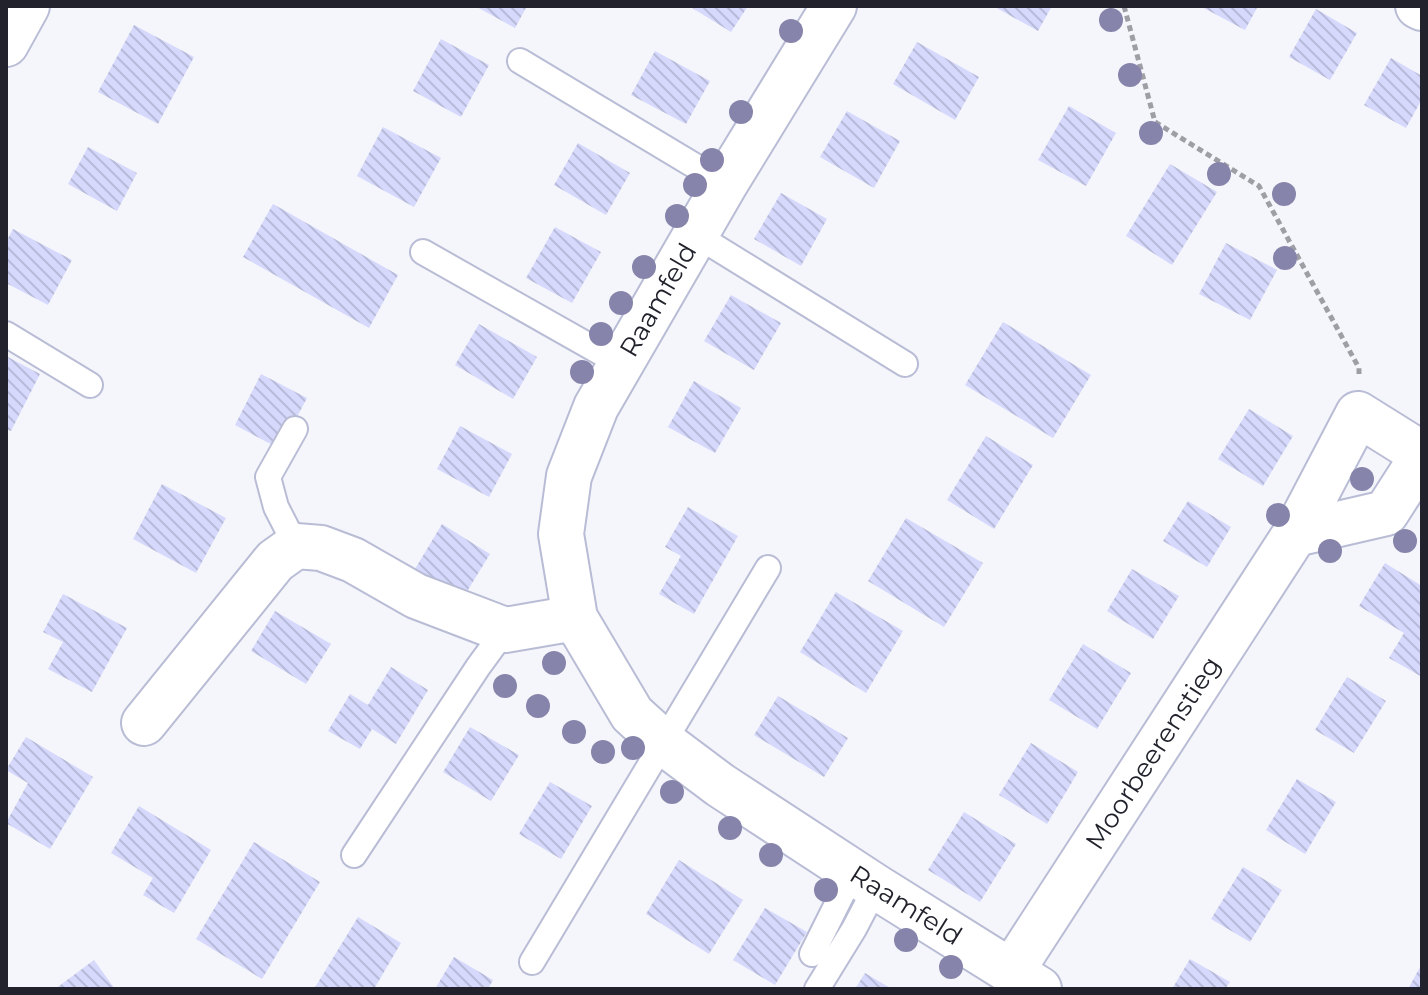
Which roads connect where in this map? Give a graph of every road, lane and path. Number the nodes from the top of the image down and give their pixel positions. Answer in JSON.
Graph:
{"nodes":[{"id":1,"x":27,"y":6,"type":"edge"},
{"id":2,"x":1124,"y":6,"type":"edge"},
{"id":3,"x":831,"y":7,"type":"edge"},
{"id":4,"x":6,"y":44,"type":"edge"},
{"id":5,"x":520,"y":61,"type":"dead end"},
{"id":6,"x":725,"y":184,"type":"junction"},
{"id":7,"x":696,"y":235,"type":"junction"},
{"id":8,"x":423,"y":252,"type":"dead end"},
{"id":9,"x":6,"y":334,"type":"edge"},
{"id":10,"x":621,"y":364,"type":"junction"},
{"id":11,"x":905,"y":364,"type":"dead end"},
{"id":12,"x":90,"y":385,"type":"dead end"},
{"id":13,"x":1358,"y":414,"type":"junction"},
{"id":14,"x":295,"y":429,"type":"dead end"},
{"id":15,"x":1422,"y":456,"type":"edge"},
{"id":16,"x":1295,"y":534,"type":"junction"},
{"id":17,"x":296,"y":546,"type":"junction"},
{"id":18,"x":768,"y":568,"type":"dead end"},
{"id":19,"x":575,"y":618,"type":"junction"},
{"id":20,"x":505,"y":630,"type":"junction"},
{"id":21,"x":144,"y":723,"type":"dead end"},
{"id":22,"x":664,"y":743,"type":"junction"},
{"id":23,"x":354,"y":855,"type":"dead end"},
{"id":24,"x":865,"y":880,"type":"junction"},
{"id":25,"x":812,"y":954,"type":"dead end"},
{"id":26,"x":532,"y":962,"type":"dead end"},
{"id":27,"x":1025,"y":980,"type":"edge"},
{"id":28,"x":817,"y":989,"type":"edge"}],
"edges":[{"from":1,"to":4,"type":"street"},
{"from":2,"to":13,"type":"path"},
{"from":3,"to":6,"type":"street","name":"Raamfeld"},
{"from":5,"to":6,"type":"lane"},
{"from":6,"to":7,"type":"street","name":"Raamfeld"},
{"from":7,"to":10,"type":"street","name":"Raamfeld"},
{"from":7,"to":11,"type":"lane"},
{"from":8,"to":10,"type":"lane"},
{"from":9,"to":12,"type":"lane"},
{"from":10,"to":19,"type":"street","name":"Raamfeld"},
{"from":13,"to":15,"type":"street"},
{"from":13,"to":16,"type":"street","name":"Moorbeerenstieg"},
{"from":14,"to":17,"type":"lane"},
{"from":15,"to":16,"type":"street"},
{"from":16,"to":27,"type":"street","name":"Moorbeerenstieg"},
{"from":17,"to":20,"type":"street"},
{"from":17,"to":21,"type":"street"},
{"from":18,"to":22,"type":"lane"},
{"from":19,"to":20,"type":"street"},
{"from":19,"to":22,"type":"street","name":"Raamfeld"},
{"from":20,"to":23,"type":"lane"},
{"from":22,"to":24,"type":"street","name":"Raamfeld"},
{"from":22,"to":26,"type":"lane"},
{"from":24,"to":25,"type":"lane"},
{"from":24,"to":27,"type":"street","name":"Raamfeld"},
{"from":24,"to":28,"type":"lane"}]}
